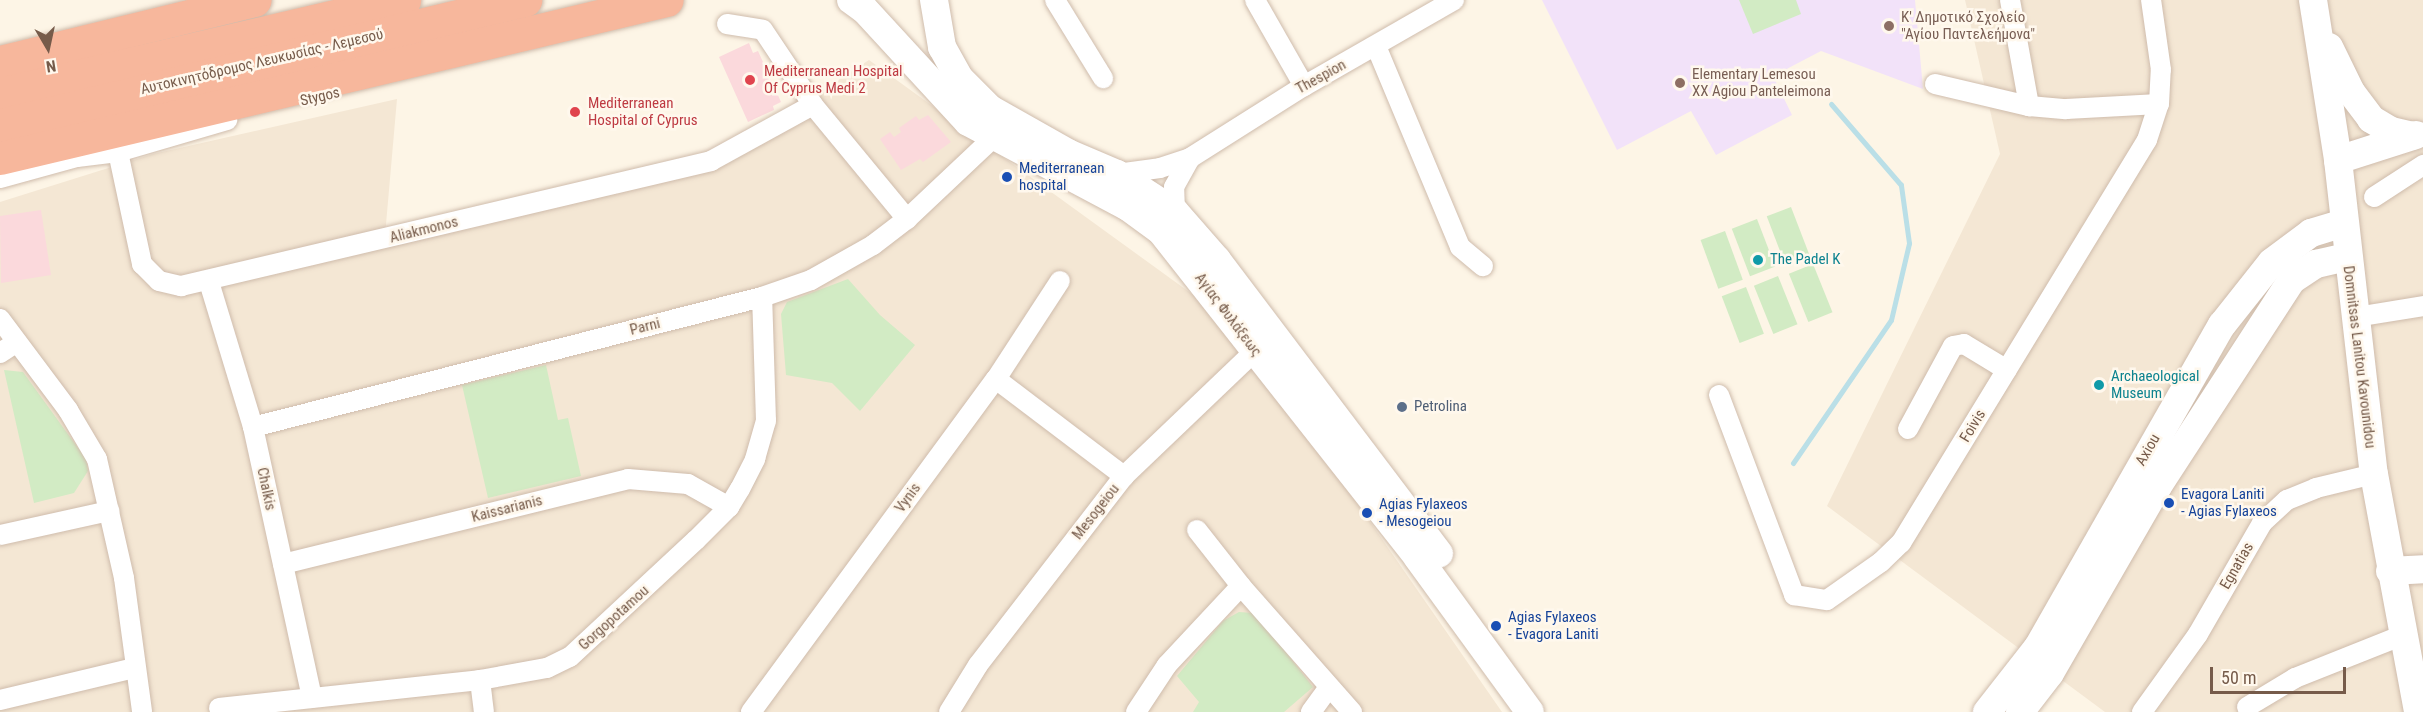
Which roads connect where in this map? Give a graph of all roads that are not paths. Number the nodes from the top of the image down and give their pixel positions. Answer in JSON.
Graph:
{"nodes":[{"id":1,"x":255,"y":0,"type":"edge"},
{"id":2,"x":404,"y":0,"type":"edge"},
{"id":3,"x":525,"y":0,"type":"edge"},
{"id":4,"x":851,"y":0,"type":"edge"},
{"id":5,"x":934,"y":0,"type":"edge"},
{"id":6,"x":1055,"y":0,"type":"edge"},
{"id":7,"x":1255,"y":0,"type":"edge"},
{"id":8,"x":1454,"y":0,"type":"edge"},
{"id":9,"x":2010,"y":0,"type":"edge"},
{"id":10,"x":2151,"y":0,"type":"edge"},
{"id":11,"x":652,"y":3,"type":"edge"},
{"id":12,"x":2314,"y":9,"type":"edge"},
{"id":13,"x":727,"y":24,"type":"dead end"},
{"id":14,"x":1376,"y":46,"type":"junction"},
{"id":15,"x":0,"y":62,"type":"edge"},
{"id":16,"x":201,"y":62,"type":"junction"},
{"id":17,"x":1103,"y":78,"type":"dead end"},
{"id":18,"x":1935,"y":84,"type":"dead end"},
{"id":19,"x":1304,"y":86,"type":"junction"},
{"id":20,"x":0,"y":94,"type":"edge"},
{"id":21,"x":2159,"y":104,"type":"junction"},
{"id":22,"x":813,"y":105,"type":"junction"},
{"id":23,"x":2029,"y":106,"type":"junction"},
{"id":24,"x":0,"y":125,"type":"edge"},
{"id":25,"x":2418,"y":134,"type":"edge"},
{"id":26,"x":992,"y":139,"type":"junction"},
{"id":27,"x":118,"y":152,"type":"junction"},
{"id":28,"x":0,"y":158,"type":"edge"},
{"id":29,"x":1190,"y":158,"type":"junction"},
{"id":30,"x":2338,"y":160,"type":"junction"},
{"id":31,"x":2423,"y":165,"type":"edge"},
{"id":32,"x":1117,"y":174,"type":"junction"},
{"id":33,"x":0,"y":178,"type":"edge"},
{"id":34,"x":2374,"y":198,"type":"dead end"},
{"id":35,"x":1175,"y":212,"type":"junction"},
{"id":36,"x":908,"y":219,"type":"junction"},
{"id":37,"x":2343,"y":223,"type":"junction"},
{"id":38,"x":2346,"y":257,"type":"junction"},
{"id":39,"x":1483,"y":266,"type":"dead end"},
{"id":40,"x":1060,"y":281,"type":"dead end"},
{"id":41,"x":209,"y":282,"type":"junction"},
{"id":42,"x":762,"y":297,"type":"junction"},
{"id":43,"x":2423,"y":306,"type":"edge"},
{"id":44,"x":2356,"y":317,"type":"junction"},
{"id":45,"x":0,"y":319,"type":"edge"},
{"id":46,"x":18,"y":342,"type":"junction"},
{"id":47,"x":1262,"y":343,"type":"junction"},
{"id":48,"x":0,"y":353,"type":"edge"},
{"id":49,"x":2007,"y":370,"type":"junction"},
{"id":50,"x":996,"y":379,"type":"junction"},
{"id":51,"x":1719,"y":395,"type":"dead end"},
{"id":52,"x":253,"y":427,"type":"junction"},
{"id":53,"x":1908,"y":429,"type":"dead end"},
{"id":54,"x":2374,"y":474,"type":"junction"},
{"id":55,"x":1124,"y":476,"type":"junction"},
{"id":56,"x":729,"y":507,"type":"junction"},
{"id":57,"x":109,"y":511,"type":"junction"},
{"id":58,"x":1197,"y":530,"type":"dead end"},
{"id":59,"x":0,"y":535,"type":"edge"},
{"id":60,"x":283,"y":564,"type":"junction"},
{"id":61,"x":2423,"y":569,"type":"edge"},
{"id":62,"x":2390,"y":571,"type":"junction"},
{"id":63,"x":1241,"y":586,"type":"junction"},
{"id":64,"x":2403,"y":634,"type":"junction"},
{"id":65,"x":134,"y":668,"type":"junction"},
{"id":66,"x":480,"y":680,"type":"junction"},
{"id":67,"x":1329,"y":687,"type":"junction"},
{"id":68,"x":312,"y":698,"type":"junction"},
{"id":69,"x":0,"y":700,"type":"edge"},
{"id":70,"x":2247,"y":707,"type":"dead end"},
{"id":71,"x":219,"y":708,"type":"dead end"},
{"id":72,"x":142,"y":712,"type":"edge"},
{"id":73,"x":484,"y":712,"type":"edge"},
{"id":74,"x":751,"y":712,"type":"edge"},
{"id":75,"x":949,"y":712,"type":"edge"},
{"id":76,"x":1136,"y":712,"type":"edge"},
{"id":77,"x":1311,"y":712,"type":"edge"},
{"id":78,"x":1352,"y":712,"type":"edge"},
{"id":79,"x":1530,"y":712,"type":"edge"},
{"id":80,"x":1549,"y":712,"type":"edge"},
{"id":81,"x":1987,"y":712,"type":"edge"},
{"id":82,"x":2020,"y":712,"type":"edge"},
{"id":83,"x":2142,"y":712,"type":"edge"},
{"id":84,"x":2418,"y":712,"type":"edge"}],
"edges":[{"from":1,"to":15,"type":"highway"},
{"from":2,"to":16,"type":"highway","name":"Αυτοκινητόδρομος Λευκωσίας - Λεμεσού"},
{"from":3,"to":16,"type":"highway","name":"Αυτοκινητόδρομος Λευκωσίας - Λεμεσού"},
{"from":4,"to":26,"type":"street","name":"Αγίας Φυλάξεως"},
{"from":5,"to":32,"type":"street","name":"Αγίας Φυλάξεως"},
{"from":6,"to":17,"type":"street"},
{"from":7,"to":19,"type":"street"},
{"from":8,"to":14,"type":"street","name":"Thespion"},
{"from":9,"to":23,"type":"street"},
{"from":10,"to":21,"type":"street","name":"Foivis"},
{"from":11,"to":27,"type":"street","name":"Stygos"},
{"from":11,"to":28,"type":"highway"},
{"from":12,"to":25,"type":"street"},
{"from":12,"to":30,"type":"street","name":"Domnitsas Lanitou Kavounidou"},
{"from":13,"to":22,"type":"street"},
{"from":14,"to":19,"type":"street","name":"Thespion"},
{"from":14,"to":39,"type":"street"},
{"from":16,"to":20,"type":"highway","name":"Αυτοκινητόδρομος Λευκωσίας - Λεμεσού"},
{"from":16,"to":24,"type":"highway","name":"Αυτοκινητόδρομος Λευκωσίας - Λεμεσού"},
{"from":18,"to":23,"type":"street"},
{"from":19,"to":29,"type":"street","name":"Thespion"},
{"from":21,"to":23,"type":"street"},
{"from":21,"to":49,"type":"street","name":"Foivis"},
{"from":22,"to":36,"type":"street"},
{"from":22,"to":41,"type":"street","name":"Aliakmonos"},
{"from":25,"to":30,"type":"street"},
{"from":26,"to":36,"type":"street","name":"Parni"},
{"from":26,"to":47,"type":"street","name":"Αγίας Φυλάξεως"},
{"from":27,"to":33,"type":"street","name":"Stygos"},
{"from":27,"to":41,"type":"street","name":"Aliakmonos"},
{"from":29,"to":32,"type":"street","name":"Thespion"},
{"from":29,"to":35,"type":"street","name":"Thespion"},
{"from":30,"to":37,"type":"street","name":"Domnitsas Lanitou Kavounidou"},
{"from":31,"to":34,"type":"street"},
{"from":32,"to":35,"type":"street","name":"Αγίας Φυλάξεως"},
{"from":35,"to":47,"type":"street","name":"Αγίας Φυλάξεως"},
{"from":36,"to":42,"type":"street","name":"Parni"},
{"from":37,"to":38,"type":"street","name":"Domnitsas Lanitou Kavounidou"},
{"from":37,"to":81,"type":"street","name":"Axiou"},
{"from":38,"to":44,"type":"street","name":"Domnitsas Lanitou Kavounidou"},
{"from":38,"to":82,"type":"street","name":"Axiou"},
{"from":40,"to":50,"type":"street","name":"Vynis"},
{"from":41,"to":52,"type":"street","name":"Chalkis"},
{"from":42,"to":52,"type":"street","name":"Parni"},
{"from":42,"to":56,"type":"street","name":"Gorgopotamou"},
{"from":43,"to":44,"type":"street"},
{"from":44,"to":54,"type":"street","name":"Domnitsas Lanitou Kavounidou"},
{"from":45,"to":46,"type":"street"},
{"from":46,"to":48,"type":"street"},
{"from":46,"to":57,"type":"street"},
{"from":47,"to":55,"type":"street","name":"Mesogeiou"},
{"from":47,"to":79,"type":"street","name":"Αγίας Φυλάξεως"},
{"from":47,"to":80,"type":"street","name":"Αγίας Φυλάξεως"},
{"from":49,"to":51,"type":"street","name":"Foivis"},
{"from":49,"to":53,"type":"street"},
{"from":50,"to":55,"type":"street"},
{"from":50,"to":74,"type":"street","name":"Vynis"},
{"from":52,"to":60,"type":"street","name":"Chalkis"},
{"from":54,"to":62,"type":"street","name":"Domnitsas Lanitou Kavounidou"},
{"from":54,"to":83,"type":"street","name":"Egnatias"},
{"from":55,"to":75,"type":"street","name":"Mesogeiou"},
{"from":56,"to":60,"type":"street","name":"Kaissarianis"},
{"from":56,"to":66,"type":"street","name":"Gorgopotamou"},
{"from":57,"to":59,"type":"street"},
{"from":57,"to":65,"type":"street"},
{"from":58,"to":63,"type":"street"},
{"from":60,"to":68,"type":"street","name":"Chalkis"},
{"from":61,"to":62,"type":"street"},
{"from":62,"to":64,"type":"street","name":"Domnitsas Lanitou Kavounidou"},
{"from":63,"to":67,"type":"street"},
{"from":63,"to":76,"type":"street"},
{"from":64,"to":70,"type":"street"},
{"from":64,"to":84,"type":"street","name":"Domnitsas Lanitou Kavounidou"},
{"from":65,"to":69,"type":"street"},
{"from":65,"to":72,"type":"street"},
{"from":66,"to":68,"type":"street","name":"Gorgopotamou"},
{"from":66,"to":73,"type":"street"},
{"from":67,"to":77,"type":"street"},
{"from":67,"to":78,"type":"street"},
{"from":68,"to":71,"type":"street","name":"Gorgopotamou"}]}
